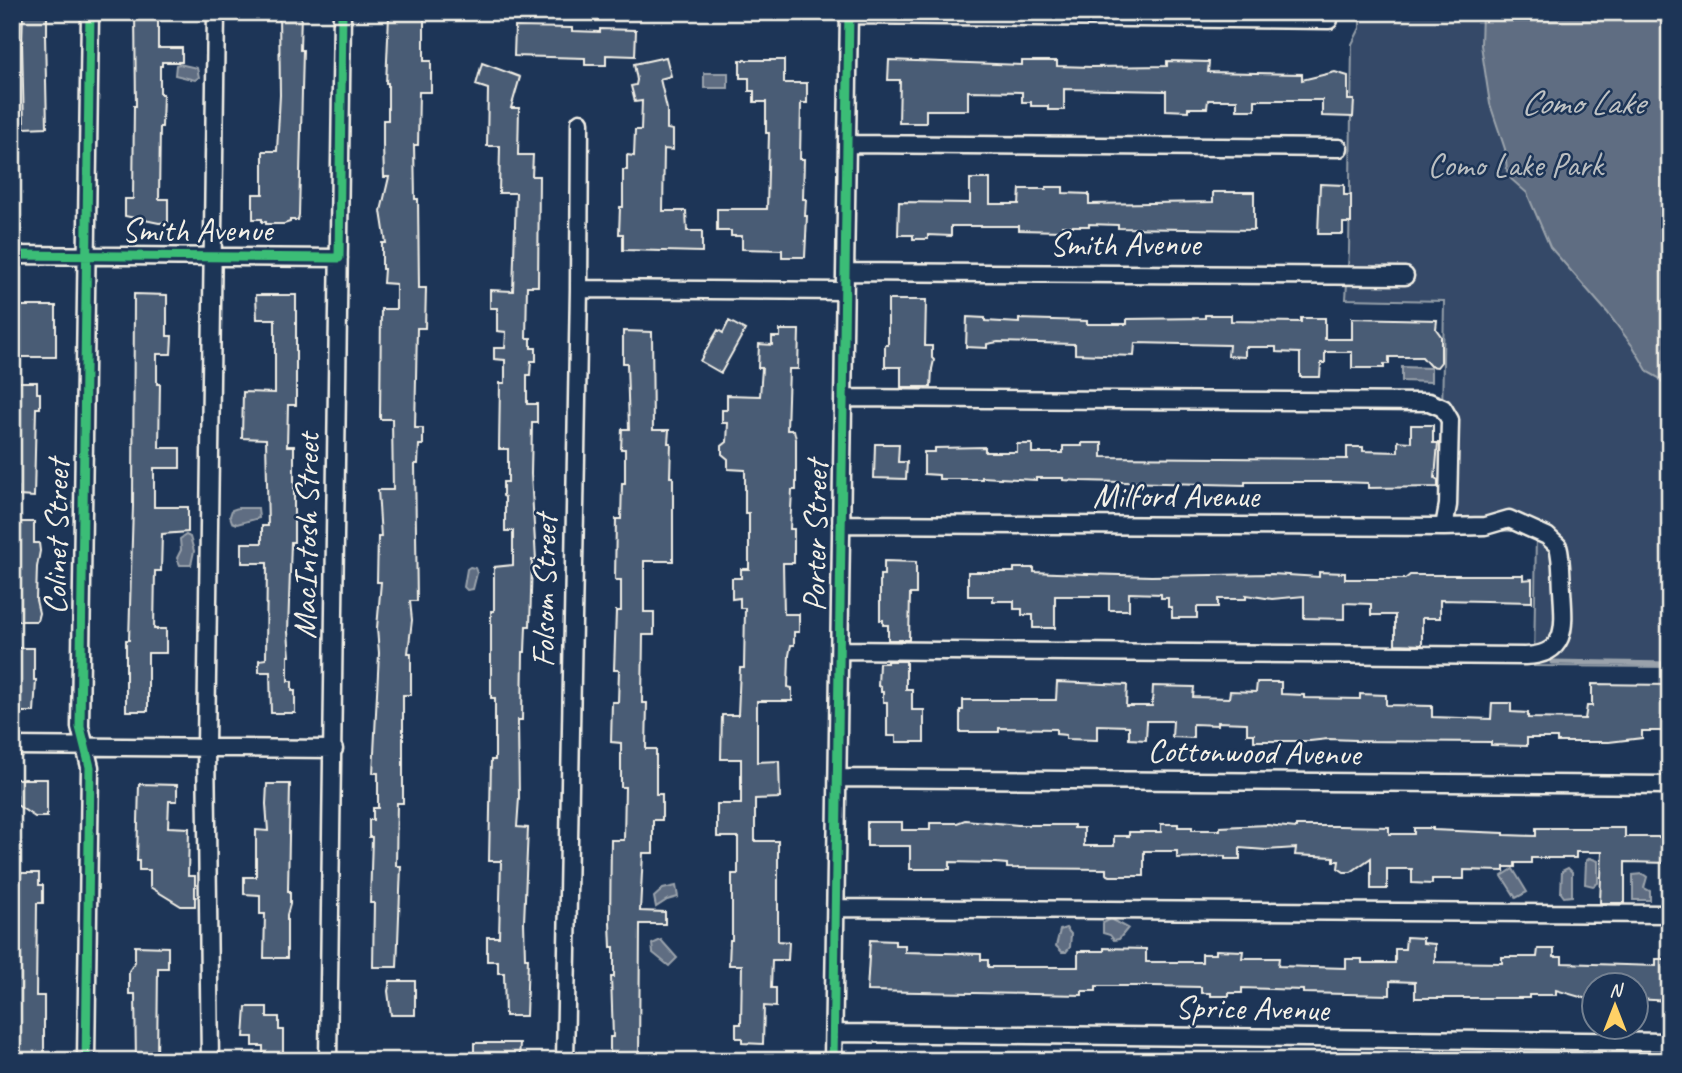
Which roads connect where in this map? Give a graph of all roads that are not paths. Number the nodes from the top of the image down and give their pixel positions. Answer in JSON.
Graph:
{"nodes":[{"id":1,"x":90,"y":12,"type":"edge"},
{"id":2,"x":216,"y":12,"type":"edge"},
{"id":3,"x":342,"y":12,"type":"edge"},
{"id":4,"x":848,"y":14,"type":"edge"},
{"id":5,"x":1329,"y":20,"type":"dead end"},
{"id":6,"x":580,"y":122,"type":"dead end"},
{"id":7,"x":847,"y":144,"type":"junction"},
{"id":8,"x":1339,"y":148,"type":"dead end"},
{"id":9,"x":12,"y":255,"type":"edge"},
{"id":10,"x":87,"y":256,"type":"junction"},
{"id":11,"x":212,"y":257,"type":"junction"},
{"id":12,"x":339,"y":258,"type":"junction"},
{"id":13,"x":845,"y":272,"type":"junction"},
{"id":14,"x":1405,"y":276,"type":"dead end"},
{"id":15,"x":579,"y":289,"type":"junction"},
{"id":16,"x":844,"y":291,"type":"junction"},
{"id":17,"x":843,"y":398,"type":"junction"},
{"id":18,"x":841,"y":524,"type":"junction"},
{"id":19,"x":1444,"y":527,"type":"junction"},
{"id":20,"x":840,"y":650,"type":"junction"},
{"id":21,"x":12,"y":746,"type":"edge"},
{"id":22,"x":85,"y":747,"type":"junction"},
{"id":23,"x":206,"y":747,"type":"junction"},
{"id":24,"x":334,"y":748,"type":"junction"},
{"id":25,"x":838,"y":778,"type":"junction"},
{"id":26,"x":1670,"y":785,"type":"edge"},
{"id":27,"x":835,"y":908,"type":"junction"},
{"id":28,"x":1670,"y":914,"type":"edge"},
{"id":29,"x":834,"y":1033,"type":"junction"},
{"id":30,"x":1670,"y":1042,"type":"edge"},
{"id":31,"x":86,"y":1061,"type":"edge"},
{"id":32,"x":210,"y":1061,"type":"edge"},
{"id":33,"x":328,"y":1061,"type":"edge"},
{"id":34,"x":565,"y":1061,"type":"edge"},
{"id":35,"x":834,"y":1061,"type":"edge"}],
"edges":[{"from":1,"to":10,"type":"street","name":"Colinet Street"},
{"from":2,"to":11,"type":"street"},
{"from":3,"to":12,"type":"street","name":"MacIntosh Street"},
{"from":4,"to":5,"type":"street"},
{"from":4,"to":7,"type":"street","name":"Porter Street"},
{"from":6,"to":15,"type":"street","name":"Folsom Street"},
{"from":7,"to":8,"type":"street"},
{"from":7,"to":13,"type":"street","name":"Porter Street"},
{"from":9,"to":10,"type":"street","name":"Smith Avenue"},
{"from":10,"to":11,"type":"street","name":"Smith Avenue"},
{"from":10,"to":22,"type":"street","name":"Colinet Street"},
{"from":11,"to":12,"type":"street","name":"Smith Avenue"},
{"from":11,"to":23,"type":"street"},
{"from":12,"to":24,"type":"street","name":"MacIntosh Street"},
{"from":13,"to":14,"type":"street","name":"Smith Avenue"},
{"from":13,"to":16,"type":"street","name":"Porter Street"},
{"from":15,"to":16,"type":"street"},
{"from":15,"to":34,"type":"street","name":"Folsom Street"},
{"from":16,"to":17,"type":"street","name":"Porter Street"},
{"from":17,"to":18,"type":"street","name":"Porter Street"},
{"from":17,"to":19,"type":"street"},
{"from":18,"to":19,"type":"street","name":"Milford Avenue"},
{"from":18,"to":20,"type":"street","name":"Porter Street"},
{"from":19,"to":20,"type":"street","name":"Milford Avenue"},
{"from":20,"to":25,"type":"street","name":"Porter Street"},
{"from":21,"to":22,"type":"street"},
{"from":22,"to":23,"type":"street"},
{"from":22,"to":31,"type":"street","name":"Colinet Street"},
{"from":23,"to":24,"type":"street"},
{"from":23,"to":32,"type":"street"},
{"from":24,"to":33,"type":"street","name":"MacIntosh Street"},
{"from":25,"to":26,"type":"street","name":"Cottonwood Avenue"},
{"from":25,"to":27,"type":"street","name":"Porter Street"},
{"from":27,"to":28,"type":"street"},
{"from":27,"to":29,"type":"street","name":"Porter Street"},
{"from":29,"to":30,"type":"street","name":"Sprice Avenue"},
{"from":29,"to":35,"type":"street","name":"Porter Street"}]}
